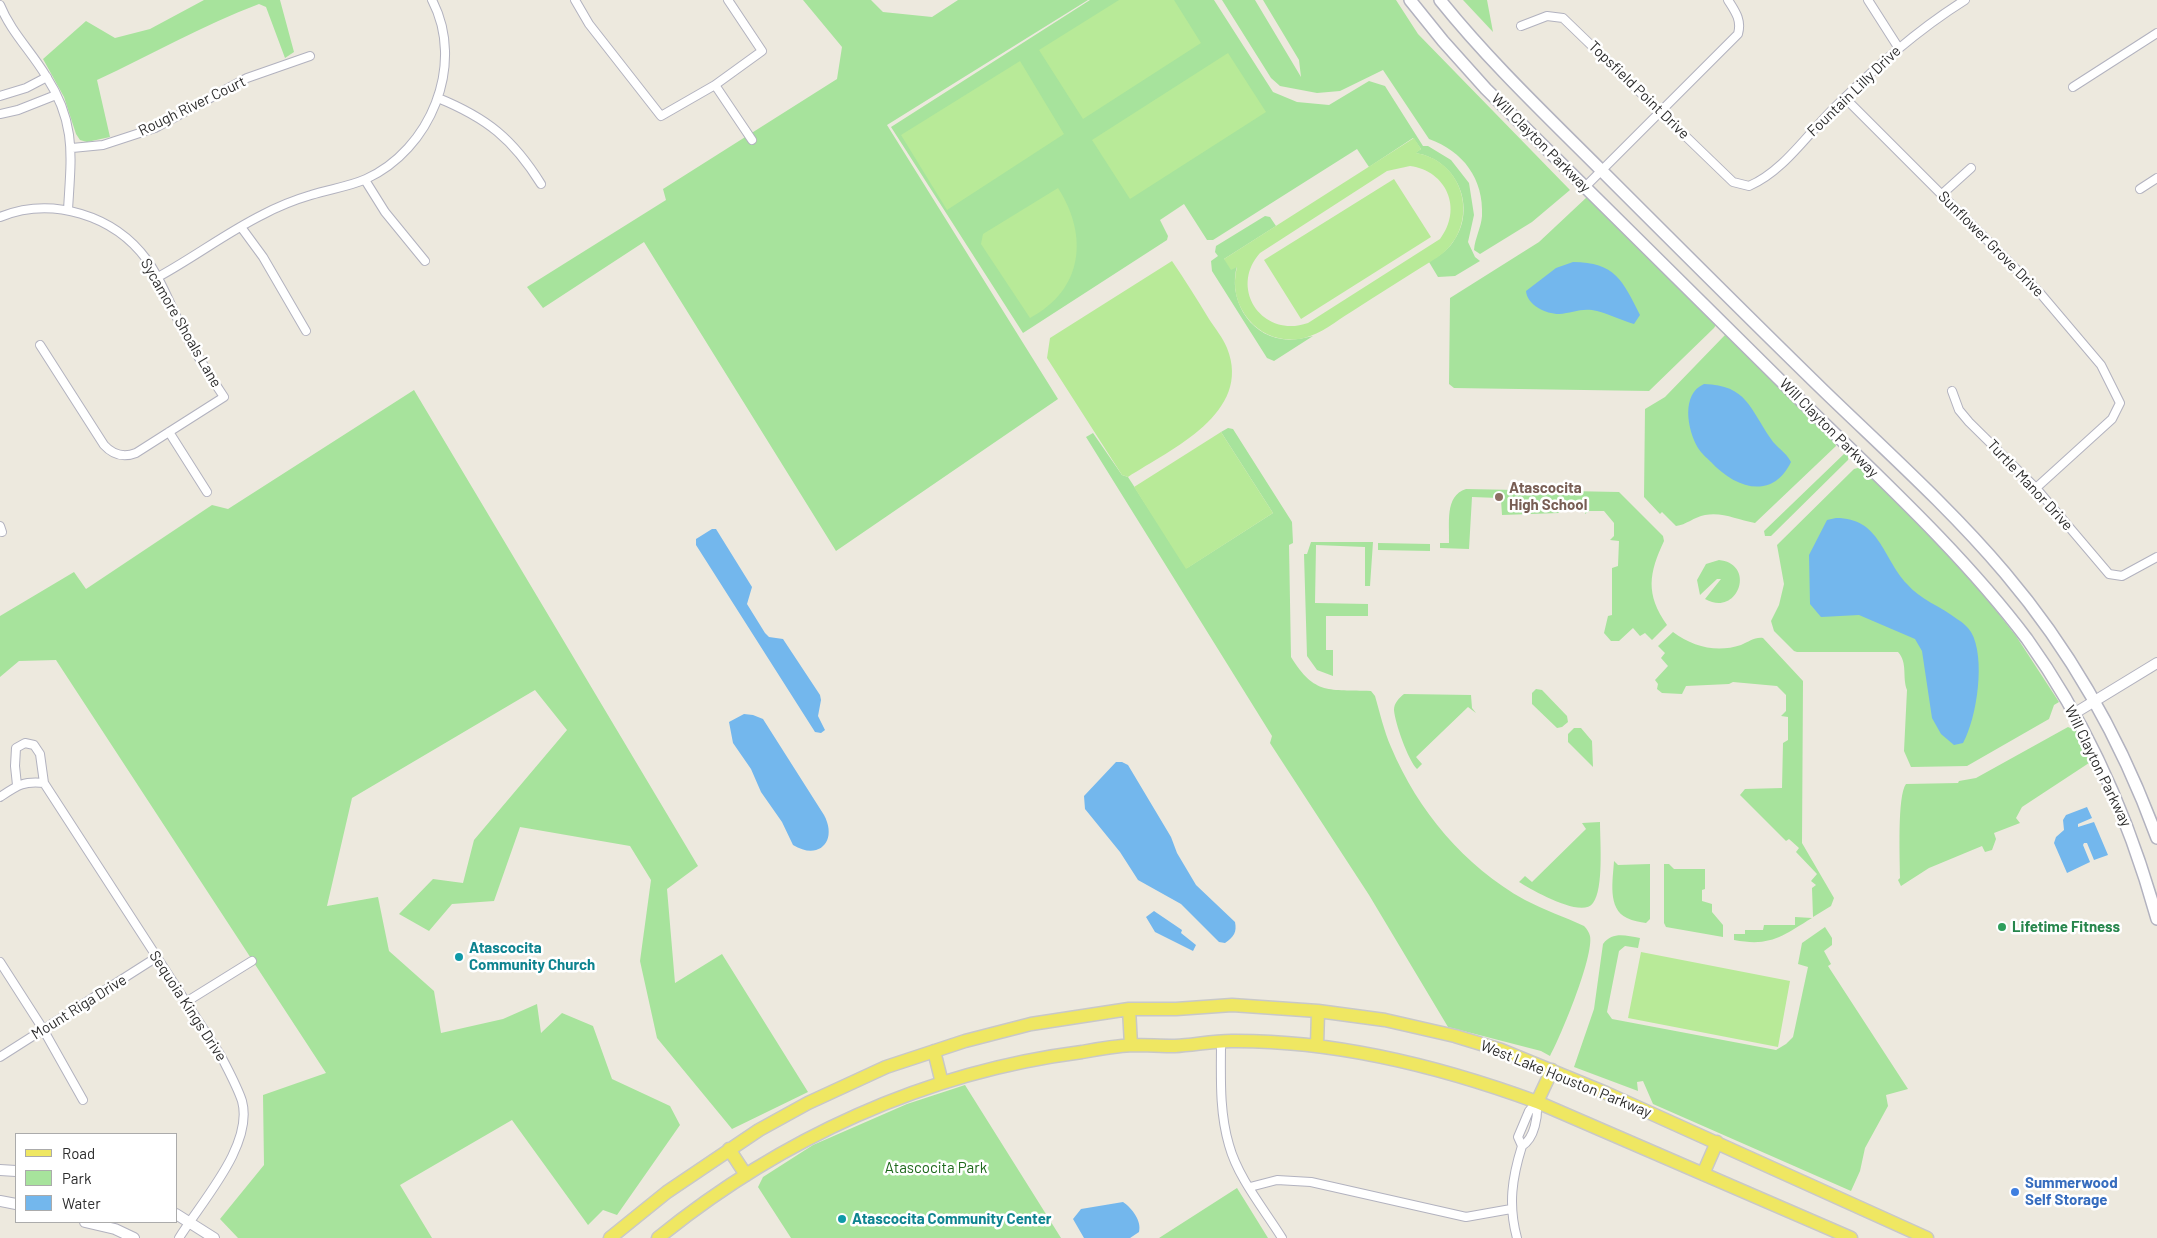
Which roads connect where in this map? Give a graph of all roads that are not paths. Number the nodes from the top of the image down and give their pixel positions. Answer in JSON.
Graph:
{"nodes":[{"id":1,"x":432,"y":0,"type":"edge"},
{"id":2,"x":576,"y":0,"type":"edge"},
{"id":3,"x":728,"y":0,"type":"edge"},
{"id":4,"x":1410,"y":0,"type":"edge"},
{"id":5,"x":1440,"y":0,"type":"edge"},
{"id":6,"x":1728,"y":0,"type":"edge"},
{"id":7,"x":1868,"y":0,"type":"edge"},
{"id":8,"x":1965,"y":0,"type":"edge"},
{"id":9,"x":0,"y":5,"type":"edge"},
{"id":10,"x":1522,"y":26,"type":"dead end"},
{"id":11,"x":2157,"y":33,"type":"edge"},
{"id":12,"x":1898,"y":47,"type":"junction"},
{"id":13,"x":310,"y":56,"type":"dead end"},
{"id":14,"x":47,"y":77,"type":"junction"},
{"id":15,"x":715,"y":85,"type":"junction"},
{"id":16,"x":2073,"y":87,"type":"dead end"},
{"id":17,"x":56,"y":95,"type":"junction"},
{"id":18,"x":0,"y":96,"type":"edge"},
{"id":19,"x":438,"y":98,"type":"junction"},
{"id":20,"x":1845,"y":98,"type":"junction"},
{"id":21,"x":1662,"y":112,"type":"junction"},
{"id":22,"x":0,"y":114,"type":"edge"},
{"id":23,"x":752,"y":140,"type":"dead end"},
{"id":24,"x":72,"y":148,"type":"junction"},
{"id":25,"x":1971,"y":168,"type":"dead end"},
{"id":26,"x":1602,"y":171,"type":"junction"},
{"id":27,"x":2157,"y":178,"type":"edge"},
{"id":28,"x":364,"y":180,"type":"junction"},
{"id":29,"x":541,"y":184,"type":"dead end"},
{"id":30,"x":1749,"y":186,"type":"joint"},
{"id":31,"x":1585,"y":187,"type":"junction"},
{"id":32,"x":2140,"y":190,"type":"dead end"},
{"id":33,"x":1942,"y":195,"type":"junction"},
{"id":34,"x":68,"y":210,"type":"junction"},
{"id":35,"x":0,"y":217,"type":"edge"},
{"id":36,"x":241,"y":227,"type":"junction"},
{"id":37,"x":425,"y":261,"type":"dead end"},
{"id":38,"x":158,"y":278,"type":"junction"},
{"id":39,"x":1739,"y":308,"type":"junction"},
{"id":40,"x":1724,"y":324,"type":"junction"},
{"id":41,"x":306,"y":331,"type":"dead end"},
{"id":42,"x":40,"y":345,"type":"dead end"},
{"id":43,"x":1952,"y":391,"type":"dead end"},
{"id":44,"x":169,"y":432,"type":"junction"},
{"id":45,"x":2036,"y":488,"type":"junction"},
{"id":46,"x":207,"y":492,"type":"dead end"},
{"id":47,"x":2157,"y":557,"type":"edge"},
{"id":48,"x":2157,"y":663,"type":"edge"},
{"id":49,"x":2095,"y":701,"type":"junction"},
{"id":50,"x":2075,"y":713,"type":"junction"},
{"id":51,"x":44,"y":784,"type":"junction"},
{"id":52,"x":18,"y":785,"type":"junction"},
{"id":53,"x":0,"y":797,"type":"edge"},
{"id":54,"x":2157,"y":838,"type":"edge"},
{"id":55,"x":2157,"y":918,"type":"edge"},
{"id":56,"x":157,"y":957,"type":"junction"},
{"id":57,"x":252,"y":961,"type":"dead end"},
{"id":58,"x":0,"y":962,"type":"edge"},
{"id":59,"x":186,"y":1002,"type":"junction"},
{"id":60,"x":1129,"y":1009,"type":"junction"},
{"id":61,"x":1318,"y":1011,"type":"junction"},
{"id":62,"x":43,"y":1029,"type":"junction"},
{"id":63,"x":1221,"y":1041,"type":"junction"},
{"id":64,"x":1132,"y":1045,"type":"junction"},
{"id":65,"x":1317,"y":1046,"type":"junction"},
{"id":66,"x":934,"y":1051,"type":"junction"},
{"id":67,"x":0,"y":1057,"type":"edge"},
{"id":68,"x":1552,"y":1070,"type":"junction"},
{"id":69,"x":942,"y":1083,"type":"junction"},
{"id":70,"x":83,"y":1100,"type":"dead end"},
{"id":71,"x":1538,"y":1102,"type":"junction"},
{"id":72,"x":1717,"y":1142,"type":"junction"},
{"id":73,"x":729,"y":1149,"type":"junction"},
{"id":74,"x":0,"y":1170,"type":"edge"},
{"id":75,"x":15,"y":1171,"type":"edge"},
{"id":76,"x":1703,"y":1174,"type":"junction"},
{"id":77,"x":746,"y":1175,"type":"junction"},
{"id":78,"x":1250,"y":1187,"type":"junction"},
{"id":79,"x":0,"y":1202,"type":"edge"},
{"id":80,"x":15,"y":1204,"type":"edge"},
{"id":81,"x":1511,"y":1209,"type":"junction"},
{"id":82,"x":178,"y":1215,"type":"edge"},
{"id":83,"x":189,"y":1222,"type":"junction"},
{"id":84,"x":89,"y":1223,"type":"edge"},
{"id":85,"x":134,"y":1238,"type":"edge"},
{"id":86,"x":180,"y":1238,"type":"edge"},
{"id":87,"x":214,"y":1238,"type":"edge"},
{"id":88,"x":610,"y":1238,"type":"edge"},
{"id":89,"x":658,"y":1238,"type":"edge"},
{"id":90,"x":1282,"y":1238,"type":"edge"},
{"id":91,"x":1517,"y":1238,"type":"edge"},
{"id":92,"x":1850,"y":1238,"type":"edge"},
{"id":93,"x":1927,"y":1238,"type":"edge"}],
"edges":[{"from":1,"to":19,"type":"street"},
{"from":2,"to":15,"type":"street"},
{"from":3,"to":15,"type":"street"},
{"from":4,"to":31,"type":"main road","name":"Will Clayton Parkway"},
{"from":5,"to":26,"type":"main road","name":"Will Clayton Parkway"},
{"from":6,"to":21,"type":"street"},
{"from":7,"to":12,"type":"street"},
{"from":8,"to":12,"type":"street","name":"Fountain Lilly Drive"},
{"from":9,"to":14,"type":"street"},
{"from":10,"to":21,"type":"street","name":"Topsfield Point Drive"},
{"from":11,"to":16,"type":"street"},
{"from":12,"to":20,"type":"street","name":"Fountain Lilly Drive"},
{"from":13,"to":24,"type":"street","name":"Rough River Court"},
{"from":14,"to":17,"type":"street"},
{"from":14,"to":18,"type":"street"},
{"from":15,"to":23,"type":"street"},
{"from":17,"to":22,"type":"street"},
{"from":17,"to":24,"type":"street"},
{"from":19,"to":28,"type":"street"},
{"from":19,"to":29,"type":"street"},
{"from":20,"to":30,"type":"street","name":"Fountain Lilly Drive"},
{"from":20,"to":33,"type":"street","name":"Sunflower Grove Drive"},
{"from":21,"to":26,"type":"street"},
{"from":21,"to":30,"type":"street","name":"Topsfield Point Drive"},
{"from":24,"to":34,"type":"street"},
{"from":25,"to":33,"type":"street"},
{"from":26,"to":31,"type":"street"},
{"from":26,"to":39,"type":"main road","name":"Will Clayton Parkway"},
{"from":27,"to":32,"type":"street"},
{"from":28,"to":36,"type":"street"},
{"from":28,"to":37,"type":"street"},
{"from":31,"to":40,"type":"main road","name":"Will Clayton Parkway"},
{"from":33,"to":45,"type":"street","name":"Sunflower Grove Drive"},
{"from":34,"to":35,"type":"street","name":"Sycamore Shoals Lane"},
{"from":34,"to":38,"type":"street","name":"Sycamore Shoals Lane"},
{"from":36,"to":38,"type":"street"},
{"from":36,"to":41,"type":"street"},
{"from":38,"to":44,"type":"street","name":"Sycamore Shoals Lane"},
{"from":39,"to":40,"type":"main road"},
{"from":39,"to":49,"type":"main road","name":"Will Clayton Parkway"},
{"from":40,"to":50,"type":"main road","name":"Will Clayton Parkway"},
{"from":42,"to":44,"type":"street"},
{"from":43,"to":45,"type":"street","name":"Turtle Manor Drive"},
{"from":44,"to":46,"type":"street"},
{"from":45,"to":47,"type":"street","name":"Turtle Manor Drive"},
{"from":48,"to":49,"type":"street"},
{"from":49,"to":50,"type":"street"},
{"from":49,"to":54,"type":"main road","name":"Will Clayton Parkway"},
{"from":50,"to":55,"type":"main road","name":"Will Clayton Parkway"},
{"from":51,"to":52,"type":"street"},
{"from":51,"to":52,"type":"street","name":"Sequoia Kings Drive"},
{"from":51,"to":56,"type":"street","name":"Sequoia Kings Drive"},
{"from":52,"to":53,"type":"street"},
{"from":56,"to":59,"type":"street","name":"Sequoia Kings Drive"},
{"from":56,"to":62,"type":"street","name":"Mount Riga Drive"},
{"from":57,"to":59,"type":"street"},
{"from":58,"to":62,"type":"street"},
{"from":59,"to":83,"type":"street","name":"Sequoia Kings Drive"},
{"from":60,"to":61,"type":"main road","name":"West Lake Houston Parkway"},
{"from":60,"to":64,"type":"main road"},
{"from":60,"to":66,"type":"main road","name":"West Lake Houston Parkway"},
{"from":61,"to":65,"type":"main road"},
{"from":61,"to":68,"type":"main road","name":"West Lake Houston Parkway"},
{"from":62,"to":67,"type":"street","name":"Mount Riga Drive"},
{"from":62,"to":70,"type":"street"},
{"from":63,"to":64,"type":"main road"},
{"from":63,"to":65,"type":"main road"},
{"from":63,"to":78,"type":"street"},
{"from":64,"to":69,"type":"main road"},
{"from":65,"to":71,"type":"main road"},
{"from":66,"to":69,"type":"main road"},
{"from":66,"to":73,"type":"main road","name":"West Lake Houston Parkway"},
{"from":68,"to":71,"type":"main road"},
{"from":68,"to":72,"type":"main road","name":"West Lake Houston Parkway"},
{"from":69,"to":77,"type":"main road"},
{"from":71,"to":76,"type":"main road"},
{"from":71,"to":81,"type":"street"},
{"from":72,"to":76,"type":"main road"},
{"from":72,"to":93,"type":"main road","name":"West Lake Houston Parkway"},
{"from":73,"to":77,"type":"main road"},
{"from":73,"to":88,"type":"main road","name":"West Lake Houston Parkway"},
{"from":74,"to":75,"type":"street"},
{"from":76,"to":92,"type":"main road"},
{"from":77,"to":89,"type":"main road"},
{"from":78,"to":81,"type":"street"},
{"from":78,"to":90,"type":"street"},
{"from":79,"to":80,"type":"street"},
{"from":81,"to":91,"type":"street"},
{"from":82,"to":83,"type":"street"},
{"from":83,"to":86,"type":"street","name":"Sequoia Kings Drive"},
{"from":83,"to":87,"type":"street"},
{"from":84,"to":85,"type":"street"}]}
